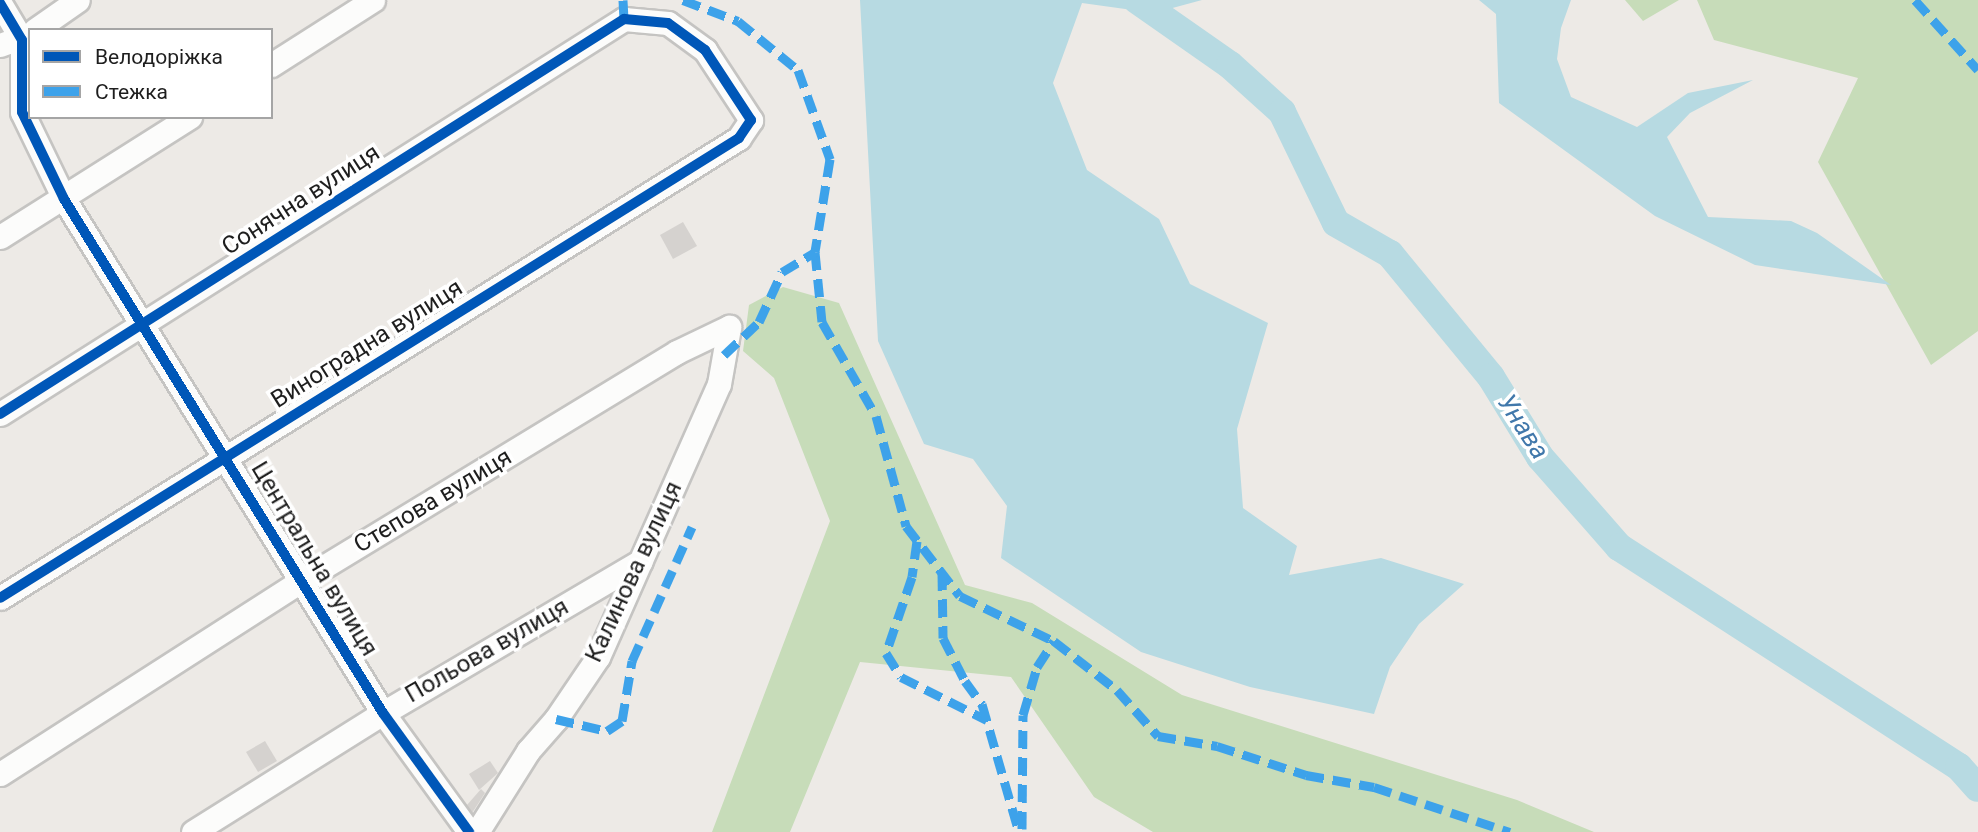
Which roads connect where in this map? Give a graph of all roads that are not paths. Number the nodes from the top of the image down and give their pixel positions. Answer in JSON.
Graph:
{"nodes":[{"id":1,"x":78,"y":0,"type":"edge"},
{"id":2,"x":373,"y":0,"type":"edge"},
{"id":3,"x":0,"y":3,"type":"edge"},
{"id":4,"x":31,"y":28,"type":"edge"},
{"id":5,"x":28,"y":56,"type":"edge"},
{"id":6,"x":273,"y":64,"type":"edge"},
{"id":7,"x":187,"y":119,"type":"edge"},
{"id":8,"x":751,"y":120,"type":"joint"},
{"id":9,"x":64,"y":199,"type":"junction"},
{"id":10,"x":0,"y":237,"type":"edge"},
{"id":11,"x":146,"y":324,"type":"junction"},
{"id":12,"x":729,"y":327,"type":"joint"},
{"id":13,"x":0,"y":414,"type":"edge"},
{"id":14,"x":226,"y":456,"type":"junction"},
{"id":15,"x":641,"y":561,"type":"junction"},
{"id":16,"x":302,"y":580,"type":"junction"},
{"id":17,"x":0,"y":598,"type":"edge"},
{"id":18,"x":383,"y":713,"type":"junction"},
{"id":19,"x":0,"y":774,"type":"edge"},
{"id":20,"x":193,"y":832,"type":"edge"},
{"id":21,"x":469,"y":832,"type":"edge"},
{"id":22,"x":477,"y":832,"type":"edge"}],
"edges":[{"from":1,"to":4,"type":"street"},
{"from":2,"to":6,"type":"street"},
{"from":3,"to":4,"type":"street"},
{"from":5,"to":9,"type":"street","name":"Центральна вулиця"},
{"from":7,"to":9,"type":"street"},
{"from":8,"to":11,"type":"street","name":"Сонячна вулиця"},
{"from":8,"to":14,"type":"street","name":"Виноградна вулиця"},
{"from":9,"to":10,"type":"street"},
{"from":9,"to":11,"type":"street","name":"Центральна вулиця"},
{"from":11,"to":13,"type":"street","name":"Сонячна вулиця"},
{"from":11,"to":14,"type":"street","name":"Центральна вулиця"},
{"from":12,"to":15,"type":"street","name":"Калинова вулиця"},
{"from":12,"to":16,"type":"street","name":"Степова вулиця"},
{"from":14,"to":16,"type":"street","name":"Центральна вулиця"},
{"from":14,"to":17,"type":"street","name":"Виноградна вулиця"},
{"from":15,"to":18,"type":"street","name":"Польова вулиця"},
{"from":15,"to":22,"type":"street","name":"Калинова вулиця"},
{"from":16,"to":18,"type":"street","name":"Центральна вулиця"},
{"from":16,"to":19,"type":"street","name":"Степова вулиця"},
{"from":18,"to":20,"type":"street","name":"Польова вулиця"},
{"from":18,"to":21,"type":"street","name":"Центральна вулиця"}]}
